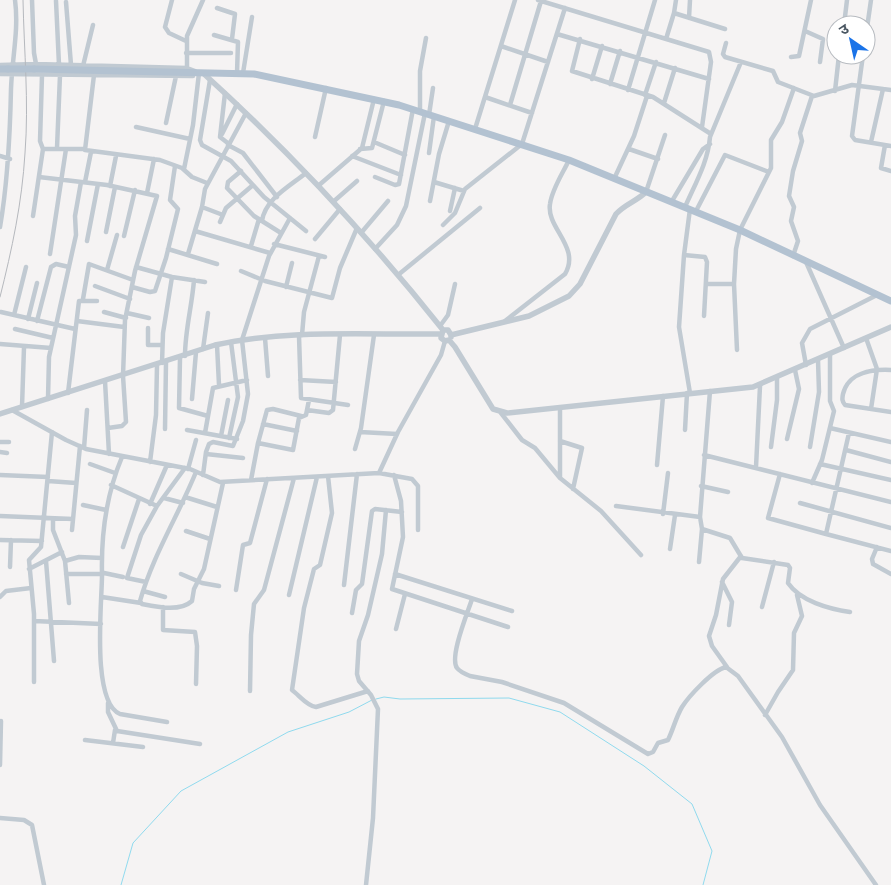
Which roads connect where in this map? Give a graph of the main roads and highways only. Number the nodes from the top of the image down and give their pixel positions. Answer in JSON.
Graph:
{"nodes":[{"id":1,"x":0,"y":69,"type":"edge"},
{"id":2,"x":891,"y":301,"type":"edge"}],
"edges":[{"from":1,"to":2,"type":"main road","bridge":true}]}
